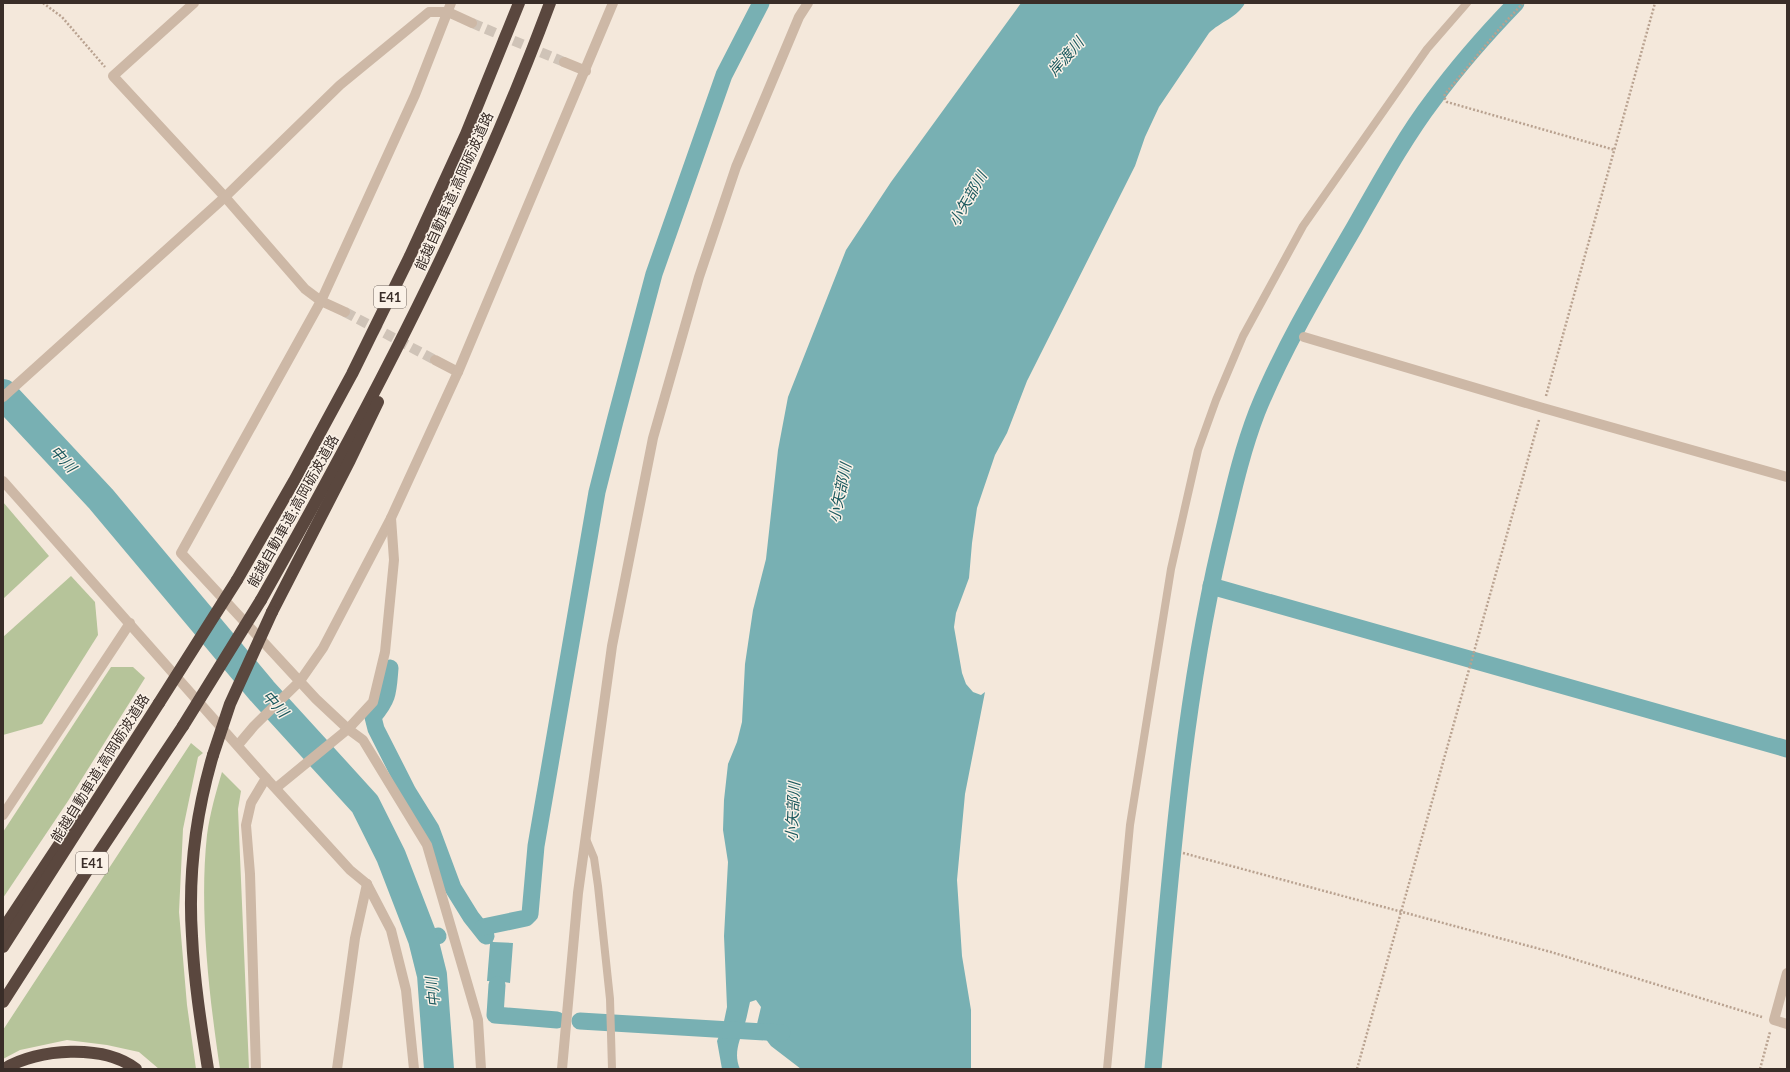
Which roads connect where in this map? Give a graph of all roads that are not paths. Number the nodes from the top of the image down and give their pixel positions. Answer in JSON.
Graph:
{"nodes":[{"id":1,"x":194,"y":3,"type":"edge"},
{"id":2,"x":519,"y":3,"type":"edge"},
{"id":3,"x":550,"y":3,"type":"edge"},
{"id":4,"x":614,"y":3,"type":"edge"},
{"id":5,"x":808,"y":3,"type":"edge"},
{"id":6,"x":1467,"y":3,"type":"edge"},
{"id":7,"x":449,"y":8,"type":"edge"},
{"id":8,"x":472,"y":23,"type":"tunnel mouth"},
{"id":9,"x":564,"y":62,"type":"tunnel mouth"},
{"id":10,"x":586,"y":71,"type":"junction"},
{"id":11,"x":225,"y":197,"type":"junction"},
{"id":12,"x":439,"y":264,"type":"junction"},
{"id":13,"x":321,"y":301,"type":"junction"},
{"id":14,"x":345,"y":312,"type":"tunnel mouth"},
{"id":15,"x":1304,"y":337,"type":"dead end"},
{"id":16,"x":436,"y":360,"type":"tunnel mouth"},
{"id":17,"x":458,"y":372,"type":"junction"},
{"id":18,"x":3,"y":397,"type":"edge"},
{"id":19,"x":1787,"y":477,"type":"edge"},
{"id":20,"x":3,"y":481,"type":"edge"},
{"id":21,"x":391,"y":518,"type":"junction"},
{"id":22,"x":130,"y":623,"type":"junction"},
{"id":23,"x":297,"y":684,"type":"junction"},
{"id":24,"x":159,"y":703,"type":"junction"},
{"id":25,"x":348,"y":728,"type":"junction"},
{"id":26,"x":238,"y":745,"type":"junction"},
{"id":27,"x":266,"y":778,"type":"junction"},
{"id":28,"x":276,"y":788,"type":"junction"},
{"id":29,"x":3,"y":815,"type":"edge"},
{"id":30,"x":586,"y":839,"type":"junction"},
{"id":31,"x":367,"y":884,"type":"junction"},
{"id":32,"x":3,"y":929,"type":"edge"},
{"id":33,"x":3,"y":947,"type":"edge"},
{"id":34,"x":1787,"y":973,"type":"edge"},
{"id":35,"x":3,"y":1002,"type":"edge"},
{"id":36,"x":1787,"y":1024,"type":"edge"},
{"id":37,"x":4,"y":1069,"type":"edge"},
{"id":38,"x":136,"y":1069,"type":"edge"},
{"id":39,"x":208,"y":1069,"type":"edge"},
{"id":40,"x":256,"y":1069,"type":"edge"},
{"id":41,"x":337,"y":1069,"type":"edge"},
{"id":42,"x":414,"y":1069,"type":"edge"},
{"id":43,"x":481,"y":1069,"type":"edge"},
{"id":44,"x":562,"y":1069,"type":"edge"},
{"id":45,"x":612,"y":1069,"type":"edge"},
{"id":46,"x":1108,"y":1069,"type":"edge"}],
"edges":[{"from":1,"to":11,"type":"street"},
{"from":2,"to":24,"type":"highway","name":"能越自動車道;高岡砺波道路","number":"E41","bridge":true},
{"from":3,"to":12,"type":"highway","name":"能越自動車道;高岡砺波道路","number":"E41"},
{"from":4,"to":10,"type":"street"},
{"from":5,"to":30,"type":"street"},
{"from":6,"to":46,"type":"lane"},
{"from":7,"to":8,"type":"street"},
{"from":7,"to":11,"type":"street"},
{"from":7,"to":13,"type":"street"},
{"from":9,"to":10,"type":"street"},
{"from":10,"to":17,"type":"street"},
{"from":11,"to":13,"type":"street"},
{"from":11,"to":18,"type":"street"},
{"from":12,"to":35,"type":"highway","name":"能越自動車道;高岡砺波道路","number":"E41","bridge":true},
{"from":12,"to":39,"type":"highway","bridge":true},
{"from":13,"to":14,"type":"street"},
{"from":13,"to":23,"type":"street"},
{"from":15,"to":19,"type":"street"},
{"from":16,"to":17,"type":"street"},
{"from":17,"to":21,"type":"street"},
{"from":20,"to":22,"type":"street"},
{"from":21,"to":23,"type":"street"},
{"from":21,"to":25,"type":"street"},
{"from":22,"to":26,"type":"street"},
{"from":22,"to":29,"type":"street"},
{"from":23,"to":25,"type":"street"},
{"from":23,"to":26,"type":"street"},
{"from":24,"to":32,"type":"highway"},
{"from":24,"to":33,"type":"highway","name":"能越自動車道;高岡砺波道路","number":"E41"},
{"from":25,"to":28,"type":"street"},
{"from":25,"to":43,"type":"street"},
{"from":26,"to":27,"type":"street"},
{"from":27,"to":28,"type":"street"},
{"from":27,"to":40,"type":"street"},
{"from":28,"to":31,"type":"street"},
{"from":30,"to":44,"type":"street"},
{"from":30,"to":45,"type":"lane"},
{"from":31,"to":41,"type":"street"},
{"from":31,"to":42,"type":"street"},
{"from":34,"to":36,"type":"street"},
{"from":37,"to":38,"type":"highway"}]}
